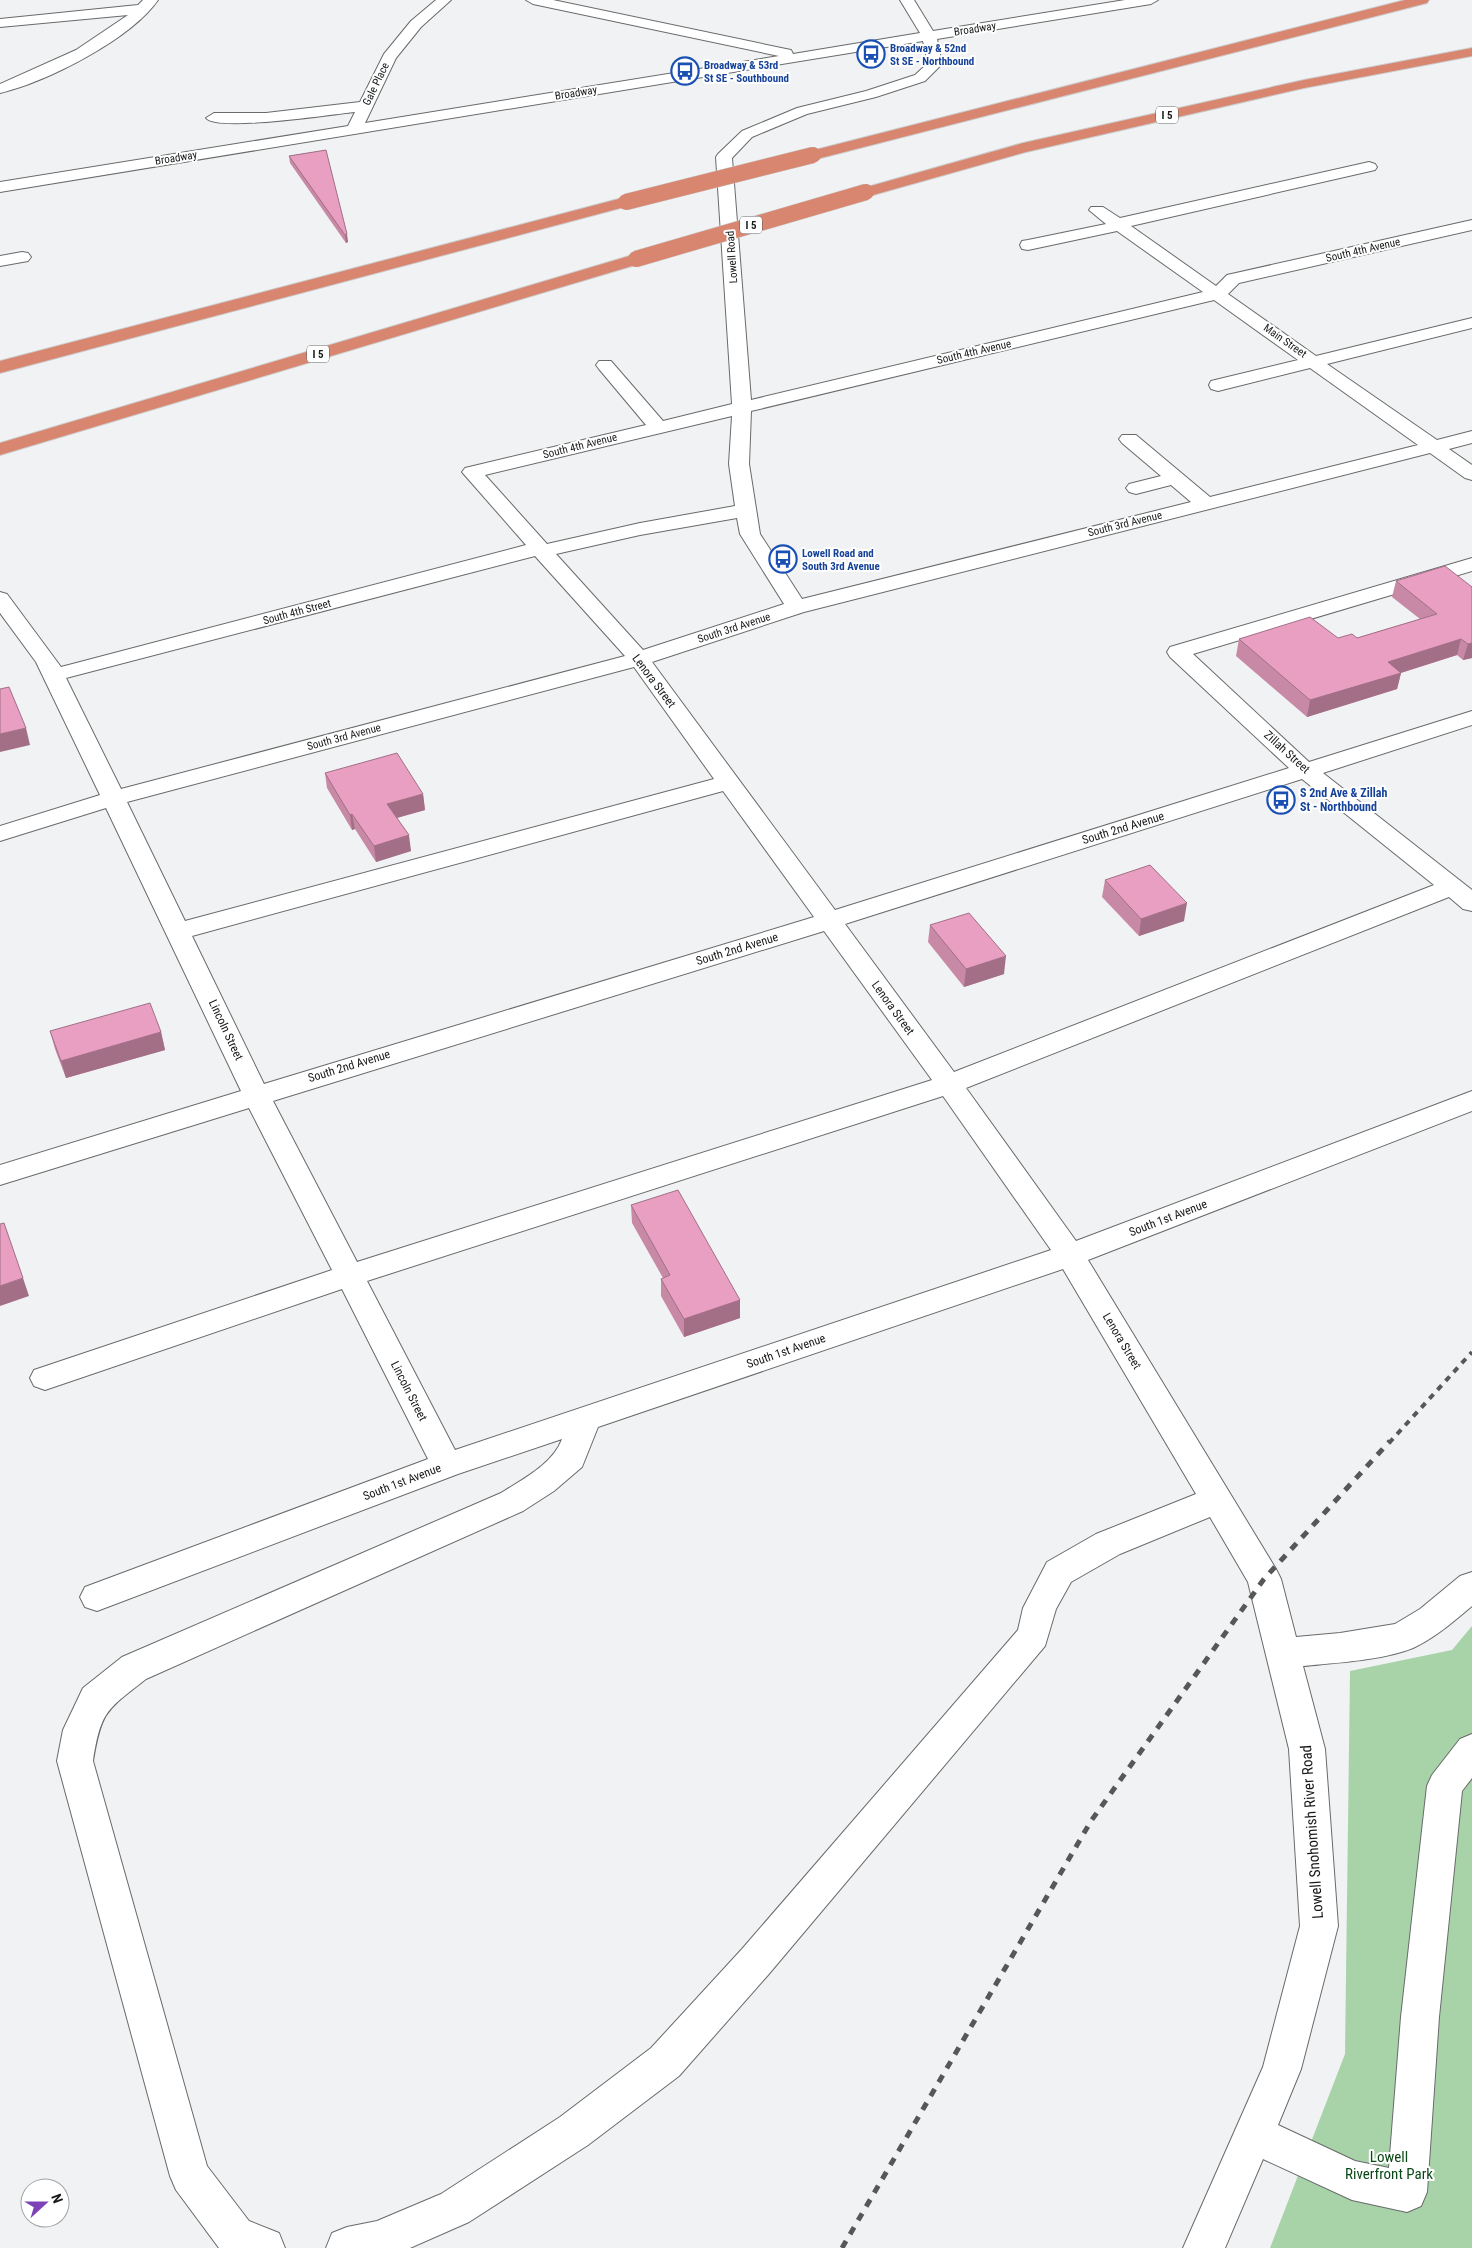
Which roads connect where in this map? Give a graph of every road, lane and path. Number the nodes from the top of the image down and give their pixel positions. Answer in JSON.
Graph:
{"nodes":[{"id":1,"x":444,"y":0,"type":"edge"},
{"id":2,"x":533,"y":0,"type":"edge"},
{"id":3,"x":906,"y":0,"type":"edge"},
{"id":4,"x":1151,"y":0,"type":"edge"},
{"id":5,"x":1422,"y":0,"type":"edge"},
{"id":6,"x":148,"y":4,"type":"edge"},
{"id":7,"x":0,"y":23,"type":"edge"},
{"id":8,"x":930,"y":36,"type":"junction"},
{"id":9,"x":1472,"y":52,"type":"edge"},
{"id":10,"x":803,"y":57,"type":"junction"},
{"id":11,"x":0,"y":89,"type":"edge"},
{"id":12,"x":365,"y":106,"type":"junction"},
{"id":13,"x":214,"y":118,"type":"dead end"},
{"id":14,"x":355,"y":128,"type":"junction"},
{"id":15,"x":1369,"y":167,"type":"dead end"},
{"id":16,"x":0,"y":188,"type":"edge"},
{"id":17,"x":1097,"y":210,"type":"dead end"},
{"id":18,"x":1118,"y":225,"type":"junction"},
{"id":19,"x":1472,"y":225,"type":"edge"},
{"id":20,"x":1028,"y":245,"type":"dead end"},
{"id":21,"x":22,"y":257,"type":"dead end"},
{"id":22,"x":0,"y":261,"type":"edge"},
{"id":23,"x":1218,"y":294,"type":"junction"},
{"id":24,"x":1472,"y":323,"type":"edge"},
{"id":25,"x":1314,"y":362,"type":"junction"},
{"id":26,"x":605,"y":365,"type":"dead end"},
{"id":27,"x":0,"y":366,"type":"edge"},
{"id":28,"x":1218,"y":384,"type":"dead end"},
{"id":29,"x":742,"y":407,"type":"junction"},
{"id":30,"x":658,"y":427,"type":"junction"},
{"id":31,"x":1472,"y":437,"type":"edge"},
{"id":32,"x":1129,"y":439,"type":"dead end"},
{"id":33,"x":1434,"y":447,"type":"junction"},
{"id":34,"x":0,"y":449,"type":"edge"},
{"id":35,"x":472,"y":472,"type":"joint"},
{"id":36,"x":1472,"y":474,"type":"edge"},
{"id":37,"x":1175,"y":478,"type":"junction"},
{"id":38,"x":1136,"y":488,"type":"dead end"},
{"id":39,"x":1206,"y":504,"type":"junction"},
{"id":40,"x":746,"y":510,"type":"junction"},
{"id":41,"x":541,"y":549,"type":"junction"},
{"id":42,"x":1472,"y":564,"type":"edge"},
{"id":43,"x":0,"y":598,"type":"edge"},
{"id":44,"x":796,"y":607,"type":"junction"},
{"id":45,"x":639,"y":659,"type":"junction"},
{"id":46,"x":54,"y":675,"type":"junction"},
{"id":47,"x":1472,"y":718,"type":"edge"},
{"id":48,"x":1306,"y":771,"type":"junction"},
{"id":49,"x":728,"y":782,"type":"junction"},
{"id":50,"x":115,"y":798,"type":"junction"},
{"id":51,"x":0,"y":834,"type":"edge"},
{"id":52,"x":1462,"y":895,"type":"edge"},
{"id":53,"x":828,"y":921,"type":"junction"},
{"id":54,"x":179,"y":931,"type":"junction"},
{"id":55,"x":949,"y":1084,"type":"junction"},
{"id":56,"x":256,"y":1095,"type":"junction"},
{"id":57,"x":1472,"y":1101,"type":"edge"},
{"id":58,"x":0,"y":1175,"type":"edge"},
{"id":59,"x":1070,"y":1255,"type":"junction"},
{"id":60,"x":350,"y":1275,"type":"junction"},
{"id":61,"x":45,"y":1378,"type":"dead end"},
{"id":62,"x":585,"y":1419,"type":"junction"},
{"id":63,"x":448,"y":1465,"type":"junction"},
{"id":64,"x":1217,"y":1500,"type":"junction"},
{"id":65,"x":1264,"y":1579,"type":"joint"},
{"id":66,"x":1472,"y":1586,"type":"edge"},
{"id":67,"x":97,"y":1597,"type":"dead end"},
{"id":68,"x":1284,"y":1653,"type":"junction"},
{"id":69,"x":1472,"y":1750,"type":"edge"},
{"id":70,"x":1254,"y":2134,"type":"junction"},
{"id":71,"x":264,"y":2248,"type":"edge"},
{"id":72,"x":347,"y":2248,"type":"edge"},
{"id":73,"x":1204,"y":2248,"type":"edge"}],
"edges":[{"from":1,"to":12,"type":"street","name":"Gale Place"},
{"from":2,"to":10,"type":"street"},
{"from":3,"to":8,"type":"street"},
{"from":4,"to":8,"type":"street","name":"Broadway"},
{"from":5,"to":27,"type":"highway","bridge":true},
{"from":6,"to":7,"type":"street"},
{"from":6,"to":11,"type":"street"},
{"from":8,"to":10,"type":"street","name":"Broadway"},
{"from":8,"to":29,"type":"street","name":"Lowell Road"},
{"from":9,"to":34,"type":"highway","number":"I 5","bridge":true},
{"from":10,"to":14,"type":"street","name":"Broadway"},
{"from":12,"to":13,"type":"street"},
{"from":12,"to":14,"type":"street","name":"Gale Place"},
{"from":14,"to":16,"type":"street","name":"Broadway"},
{"from":15,"to":18,"type":"street"},
{"from":17,"to":18,"type":"street","name":"Main Street"},
{"from":18,"to":20,"type":"street"},
{"from":18,"to":23,"type":"street","name":"Main Street"},
{"from":19,"to":23,"type":"street","name":"South 4th Avenue"},
{"from":21,"to":22,"type":"street"},
{"from":23,"to":25,"type":"street","name":"Main Street"},
{"from":23,"to":29,"type":"street","name":"South 4th Avenue"},
{"from":24,"to":25,"type":"street"},
{"from":25,"to":28,"type":"street"},
{"from":25,"to":33,"type":"street","name":"Main Street"},
{"from":26,"to":30,"type":"street"},
{"from":29,"to":30,"type":"street","name":"South 4th Avenue"},
{"from":29,"to":40,"type":"street","name":"Lowell Road"},
{"from":30,"to":35,"type":"street","name":"South 4th Avenue"},
{"from":31,"to":33,"type":"street","name":"South 3rd Avenue"},
{"from":32,"to":37,"type":"street"},
{"from":33,"to":36,"type":"street","name":"Main Street"},
{"from":33,"to":39,"type":"street","name":"South 3rd Avenue"},
{"from":35,"to":41,"type":"street","name":"Lenora Street"},
{"from":37,"to":38,"type":"street"},
{"from":37,"to":39,"type":"street"},
{"from":39,"to":44,"type":"street","name":"South 3rd Avenue"},
{"from":40,"to":41,"type":"street","name":"South 4th Street"},
{"from":40,"to":44,"type":"street","name":"Lowell Road"},
{"from":41,"to":45,"type":"street","name":"Lenora Street"},
{"from":41,"to":46,"type":"street","name":"South 4th Street"},
{"from":42,"to":48,"type":"street","name":"Zillah Street"},
{"from":43,"to":46,"type":"street","name":"Lincoln Street"},
{"from":44,"to":45,"type":"street","name":"South 3rd Avenue"},
{"from":45,"to":49,"type":"street","name":"Lenora Street"},
{"from":45,"to":50,"type":"street","name":"South 3rd Avenue"},
{"from":46,"to":50,"type":"street","name":"Lincoln Street"},
{"from":47,"to":48,"type":"street","name":"South 2nd Avenue"},
{"from":48,"to":52,"type":"street","name":"Zillah Street"},
{"from":48,"to":53,"type":"street","name":"South 2nd Avenue"},
{"from":49,"to":53,"type":"street","name":"Lenora Street"},
{"from":49,"to":54,"type":"street"},
{"from":50,"to":51,"type":"street","name":"South 3rd Avenue"},
{"from":50,"to":54,"type":"street","name":"Lincoln Street"},
{"from":52,"to":55,"type":"street"},
{"from":53,"to":55,"type":"street","name":"Lenora Street"},
{"from":53,"to":56,"type":"street","name":"South 2nd Avenue"},
{"from":54,"to":56,"type":"street","name":"Lincoln Street"},
{"from":55,"to":59,"type":"street","name":"Lenora Street"},
{"from":55,"to":60,"type":"street"},
{"from":56,"to":58,"type":"street","name":"South 2nd Avenue"},
{"from":56,"to":60,"type":"street","name":"Lincoln Street"},
{"from":57,"to":59,"type":"street","name":"South 1st Avenue"},
{"from":59,"to":62,"type":"street","name":"South 1st Avenue"},
{"from":59,"to":64,"type":"street","name":"Lenora Street"},
{"from":60,"to":61,"type":"street"},
{"from":60,"to":63,"type":"street","name":"Lincoln Street"},
{"from":62,"to":63,"type":"street","name":"South 1st Avenue"},
{"from":62,"to":71,"type":"street"},
{"from":63,"to":67,"type":"street","name":"South 1st Avenue"},
{"from":64,"to":65,"type":"street","name":"Lenora Street"},
{"from":64,"to":72,"type":"street"},
{"from":65,"to":68,"type":"street","name":"Lowell Snohomish River Road"},
{"from":66,"to":68,"type":"street"},
{"from":68,"to":70,"type":"street","name":"Lowell Snohomish River Road"},
{"from":69,"to":70,"type":"street"},
{"from":70,"to":73,"type":"street","name":"Lowell Snohomish River Road"}]}
